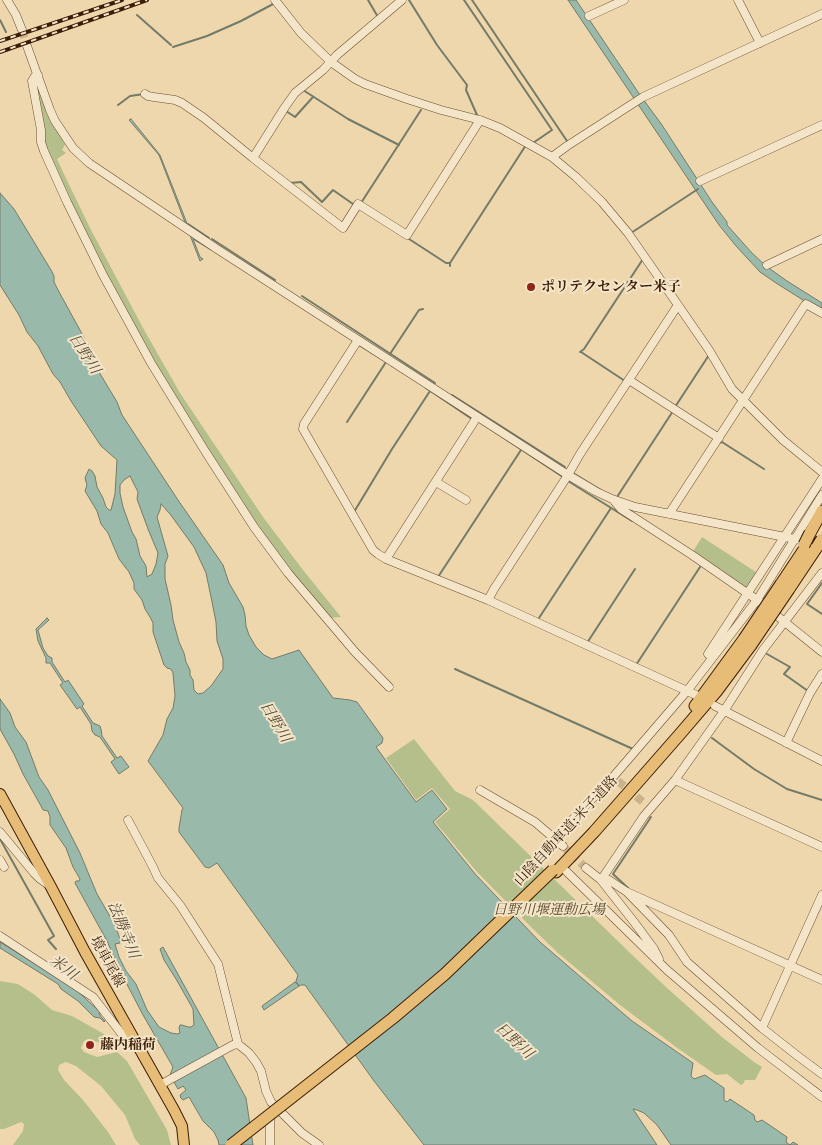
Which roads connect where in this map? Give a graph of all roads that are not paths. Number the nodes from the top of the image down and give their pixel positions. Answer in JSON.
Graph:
{"nodes":[{"id":1,"x":6,"y":0,"type":"edge"},
{"id":2,"x":275,"y":0,"type":"edge"},
{"id":3,"x":402,"y":0,"type":"edge"},
{"id":4,"x":624,"y":0,"type":"edge"},
{"id":5,"x":738,"y":0,"type":"edge"},
{"id":6,"x":822,"y":14,"type":"edge"},
{"id":7,"x":589,"y":16,"type":"dead end"},
{"id":8,"x":22,"y":30,"type":"tunnel mouth"},
{"id":9,"x":760,"y":44,"type":"junction"},
{"id":10,"x":28,"y":46,"type":"tunnel mouth"},
{"id":11,"x":331,"y":62,"type":"junction"},
{"id":12,"x":38,"y":75,"type":"junction"},
{"id":13,"x":145,"y":94,"type":"dead end"},
{"id":14,"x":480,"y":120,"type":"junction"},
{"id":15,"x":822,"y":125,"type":"edge"},
{"id":16,"x":553,"y":156,"type":"junction"},
{"id":17,"x":253,"y":158,"type":"junction"},
{"id":18,"x":700,"y":181,"type":"dead end"},
{"id":19,"x":822,"y":239,"type":"edge"},
{"id":20,"x":767,"y":265,"type":"dead end"},
{"id":21,"x":678,"y":305,"type":"junction"},
{"id":22,"x":822,"y":313,"type":"edge"},
{"id":23,"x":358,"y":340,"type":"junction"},
{"id":24,"x":629,"y":380,"type":"junction"},
{"id":25,"x":744,"y":399,"type":"junction"},
{"id":26,"x":477,"y":416,"type":"junction"},
{"id":27,"x":719,"y":438,"type":"junction"},
{"id":28,"x":822,"y":472,"type":"edge"},
{"id":29,"x":568,"y":475,"type":"junction"},
{"id":30,"x":822,"y":479,"type":"edge"},
{"id":31,"x":436,"y":482,"type":"junction"},
{"id":32,"x":822,"y":495,"type":"edge"},
{"id":33,"x":612,"y":499,"type":"junction"},
{"id":34,"x":466,"y":500,"type":"dead end"},
{"id":35,"x":822,"y":511,"type":"edge"},
{"id":36,"x":669,"y":514,"type":"junction"},
{"id":37,"x":822,"y":523,"type":"edge"},
{"id":38,"x":804,"y":540,"type":"edge"},
{"id":39,"x":386,"y":559,"type":"junction"},
{"id":40,"x":822,"y":573,"type":"edge"},
{"id":41,"x":747,"y":594,"type":"junction"},
{"id":42,"x":488,"y":600,"type":"junction"},
{"id":43,"x":757,"y":600,"type":"junction"},
{"id":44,"x":784,"y":621,"type":"junction"},
{"id":45,"x":822,"y":652,"type":"edge"},
{"id":46,"x":712,"y":658,"type":"junction"},
{"id":47,"x":822,"y":674,"type":"edge"},
{"id":48,"x":389,"y":687,"type":"dead end"},
{"id":49,"x":686,"y":693,"type":"junction"},
{"id":50,"x":696,"y":694,"type":"dead end"},
{"id":51,"x":715,"y":706,"type":"dead end"},
{"id":52,"x":724,"y":710,"type":"junction"},
{"id":53,"x":786,"y":743,"type":"junction"},
{"id":54,"x":822,"y":761,"type":"edge"},
{"id":55,"x":675,"y":780,"type":"junction"},
{"id":56,"x":480,"y":790,"type":"dead end"},
{"id":57,"x":0,"y":794,"type":"edge"},
{"id":58,"x":128,"y":820,"type":"dead end"},
{"id":59,"x":0,"y":832,"type":"edge"},
{"id":60,"x":554,"y":839,"type":"junction"},
{"id":61,"x":563,"y":846,"type":"tunnel mouth"},
{"id":62,"x":822,"y":847,"type":"edge"},
{"id":63,"x":586,"y":868,"type":"tunnel mouth"},
{"id":64,"x":559,"y":871,"type":"junction"},
{"id":65,"x":601,"y":880,"type":"junction"},
{"id":66,"x":52,"y":887,"type":"junction"},
{"id":67,"x":627,"y":892,"type":"junction"},
{"id":68,"x":822,"y":895,"type":"edge"},
{"id":69,"x":0,"y":936,"type":"edge"},
{"id":70,"x":663,"y":966,"type":"junction"},
{"id":71,"x":790,"y":966,"type":"junction"},
{"id":72,"x":822,"y":980,"type":"edge"},
{"id":73,"x":762,"y":1028,"type":"junction"},
{"id":74,"x":235,"y":1045,"type":"junction"},
{"id":75,"x":138,"y":1046,"type":"junction"},
{"id":76,"x":822,"y":1074,"type":"edge"},
{"id":77,"x":163,"y":1083,"type":"junction"},
{"id":78,"x":822,"y":1097,"type":"edge"},
{"id":79,"x":271,"y":1102,"type":"junction"},
{"id":80,"x":184,"y":1145,"type":"edge"},
{"id":81,"x":232,"y":1145,"type":"edge"},
{"id":82,"x":238,"y":1145,"type":"edge"},
{"id":83,"x":270,"y":1145,"type":"edge"},
{"id":84,"x":319,"y":1145,"type":"edge"}],
"edges":[{"from":1,"to":8,"type":"street"},
{"from":2,"to":11,"type":"street"},
{"from":3,"to":11,"type":"street"},
{"from":4,"to":7,"type":"street"},
{"from":5,"to":9,"type":"street"},
{"from":6,"to":9,"type":"street"},
{"from":9,"to":16,"type":"street"},
{"from":10,"to":12,"type":"street"},
{"from":11,"to":14,"type":"street"},
{"from":11,"to":17,"type":"street"},
{"from":12,"to":23,"type":"street"},
{"from":12,"to":48,"type":"street"},
{"from":13,"to":17,"type":"street"},
{"from":14,"to":16,"type":"street"},
{"from":14,"to":17,"type":"street"},
{"from":15,"to":18,"type":"street"},
{"from":16,"to":21,"type":"street"},
{"from":19,"to":20,"type":"street"},
{"from":21,"to":24,"type":"street"},
{"from":21,"to":25,"type":"street"},
{"from":22,"to":25,"type":"street"},
{"from":23,"to":26,"type":"street"},
{"from":23,"to":39,"type":"street"},
{"from":24,"to":27,"type":"street"},
{"from":24,"to":29,"type":"street"},
{"from":25,"to":27,"type":"street"},
{"from":25,"to":28,"type":"street"},
{"from":26,"to":29,"type":"street"},
{"from":26,"to":31,"type":"street"},
{"from":27,"to":36,"type":"street"},
{"from":29,"to":33,"type":"street"},
{"from":29,"to":42,"type":"street"},
{"from":30,"to":38,"type":"street"},
{"from":31,"to":34,"type":"street"},
{"from":31,"to":39,"type":"street"},
{"from":32,"to":38,"type":"street"},
{"from":33,"to":36,"type":"street"},
{"from":33,"to":41,"type":"street"},
{"from":35,"to":38,"type":"highway"},
{"from":36,"to":38,"type":"street"},
{"from":37,"to":38,"type":"highway","name":"山陰自動車道;米子道路"},
{"from":38,"to":41,"type":"street"},
{"from":38,"to":43,"type":"street"},
{"from":38,"to":64,"type":"highway","name":"山陰自動車道;米子道路","bridge":true},
{"from":39,"to":42,"type":"street"},
{"from":40,"to":44,"type":"street"},
{"from":41,"to":43,"type":"street"},
{"from":41,"to":46,"type":"street"},
{"from":42,"to":49,"type":"street"},
{"from":43,"to":44,"type":"street"},
{"from":43,"to":46,"type":"street"},
{"from":44,"to":45,"type":"street"},
{"from":44,"to":52,"type":"street"},
{"from":46,"to":49,"type":"street"},
{"from":47,"to":53,"type":"street"},
{"from":49,"to":50,"type":"street"},
{"from":49,"to":60,"type":"street"},
{"from":51,"to":52,"type":"street"},
{"from":52,"to":53,"type":"street"},
{"from":52,"to":55,"type":"street"},
{"from":53,"to":54,"type":"street"},
{"from":55,"to":62,"type":"street"},
{"from":55,"to":65,"type":"street"},
{"from":56,"to":60,"type":"street"},
{"from":57,"to":66,"type":"main road","name":"境車尾線"},
{"from":58,"to":74,"type":"street"},
{"from":59,"to":66,"type":"street"},
{"from":60,"to":61,"type":"street"},
{"from":63,"to":65,"type":"street"},
{"from":64,"to":70,"type":"street"},
{"from":64,"to":81,"type":"highway","name":"山陰自動車道;米子道路","bridge":true},
{"from":64,"to":82,"type":"highway","name":"山陰自動車道;米子道路","bridge":true},
{"from":65,"to":67,"type":"street"},
{"from":65,"to":70,"type":"street"},
{"from":66,"to":75,"type":"main road","name":"境車尾線"},
{"from":67,"to":71,"type":"street"},
{"from":67,"to":73,"type":"street"},
{"from":68,"to":71,"type":"street"},
{"from":69,"to":75,"type":"street"},
{"from":70,"to":78,"type":"street"},
{"from":71,"to":72,"type":"street"},
{"from":71,"to":73,"type":"street"},
{"from":73,"to":76,"type":"street"},
{"from":74,"to":77,"type":"street"},
{"from":74,"to":79,"type":"street"},
{"from":75,"to":77,"type":"main road","name":"境車尾線"},
{"from":77,"to":80,"type":"main road","name":"境車尾線"},
{"from":79,"to":83,"type":"street"},
{"from":79,"to":84,"type":"street"}]}
